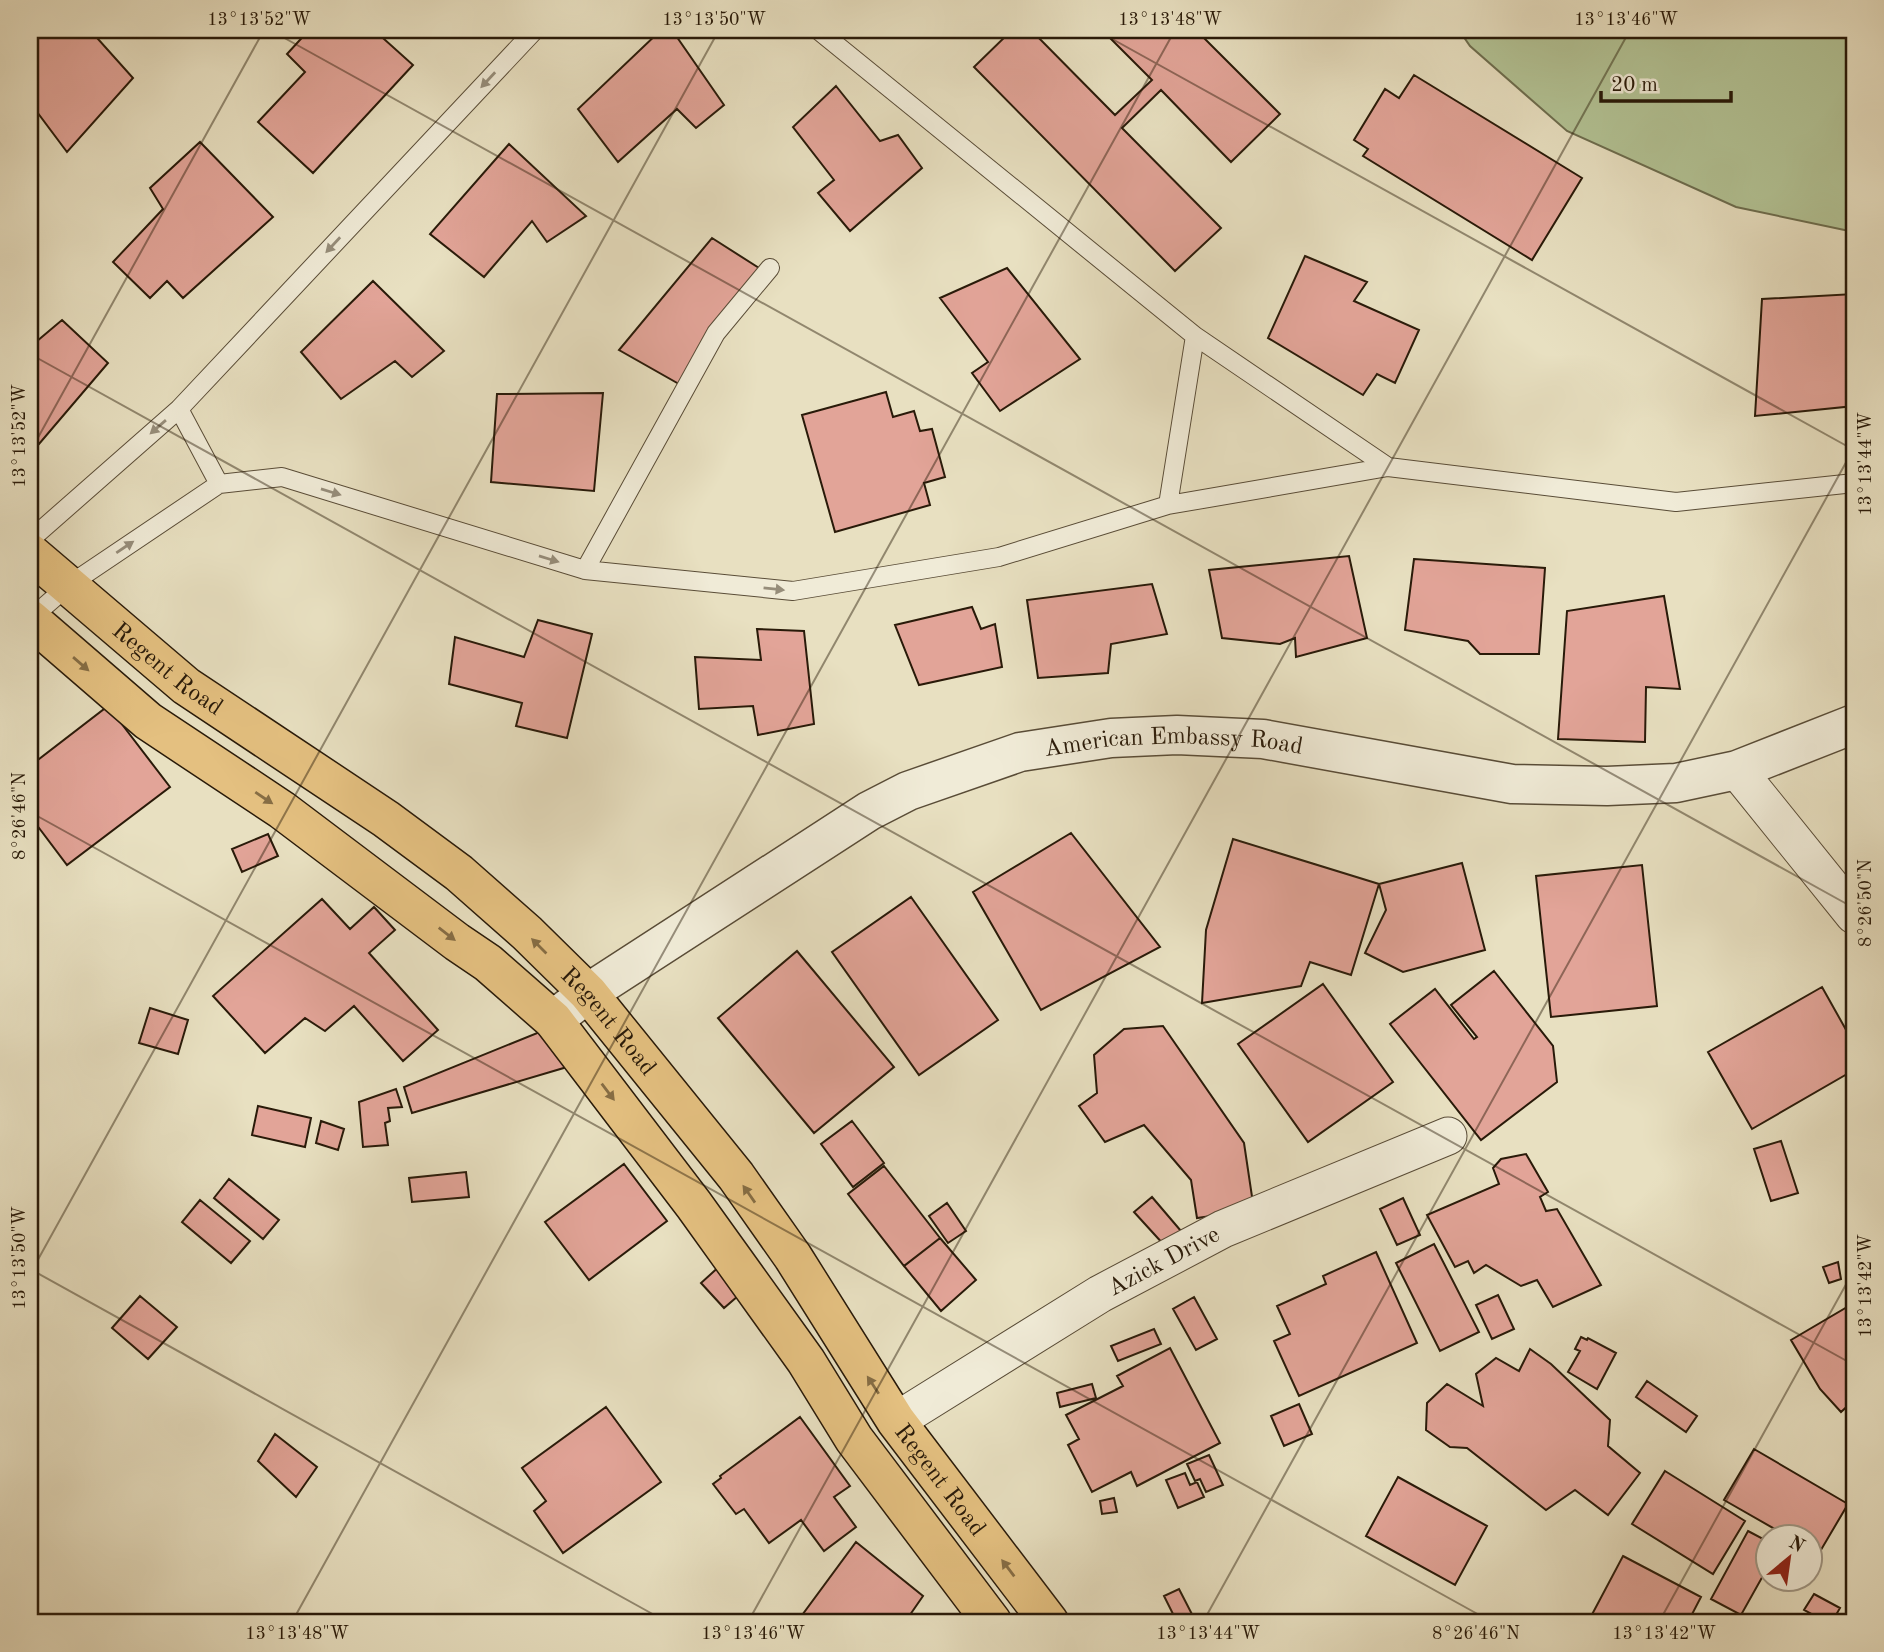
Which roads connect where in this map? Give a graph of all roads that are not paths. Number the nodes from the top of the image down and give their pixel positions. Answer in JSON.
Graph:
{"nodes":[{"id":1,"x":535,"y":30,"type":"edge"},
{"id":2,"x":818,"y":30,"type":"edge"},
{"id":3,"x":770,"y":268,"type":"dead end"},
{"id":4,"x":1195,"y":336,"type":"junction"},
{"id":5,"x":179,"y":409,"type":"junction"},
{"id":6,"x":1388,"y":467,"type":"junction"},
{"id":7,"x":1854,"y":483,"type":"edge"},
{"id":8,"x":219,"y":484,"type":"junction"},
{"id":9,"x":1168,"y":505,"type":"junction"},
{"id":10,"x":30,"y":540,"type":"edge"},
{"id":11,"x":30,"y":553,"type":"edge"},
{"id":12,"x":585,"y":570,"type":"junction"},
{"id":13,"x":69,"y":584,"type":"junction"},
{"id":14,"x":30,"y":619,"type":"edge"},
{"id":15,"x":1854,"y":724,"type":"edge"},
{"id":16,"x":1737,"y":770,"type":"junction"},
{"id":17,"x":1854,"y":915,"type":"edge"},
{"id":18,"x":587,"y":993,"type":"junction"},
{"id":19,"x":553,"y":1020,"type":"junction"},
{"id":20,"x":1448,"y":1136,"type":"dead end"},
{"id":21,"x":896,"y":1421,"type":"junction"},
{"id":22,"x":992,"y":1622,"type":"edge"},
{"id":23,"x":1049,"y":1622,"type":"edge"}],
"edges":[{"from":1,"to":5,"type":"lane","one_way":true},
{"from":2,"to":4,"type":"lane"},
{"from":3,"to":12,"type":"lane"},
{"from":4,"to":6,"type":"lane"},
{"from":4,"to":9,"type":"lane"},
{"from":5,"to":8,"type":"lane"},
{"from":5,"to":10,"type":"lane","one_way":true},
{"from":6,"to":7,"type":"lane"},
{"from":6,"to":9,"type":"lane"},
{"from":8,"to":12,"type":"lane","one_way":true},
{"from":13,"to":8,"type":"lane","one_way":true},
{"from":12,"to":9,"type":"lane","one_way":true},
{"from":11,"to":13,"type":"main road","name":"Regent Road"},
{"from":13,"to":14,"type":"lane"},
{"from":18,"to":13,"type":"main road","name":"Regent Road","one_way":true},
{"from":14,"to":19,"type":"main road","name":"Regent Road","one_way":true},
{"from":15,"to":16,"type":"street","name":"American Embassy Road"},
{"from":16,"to":17,"type":"street"},
{"from":16,"to":18,"type":"street","name":"American Embassy Road"},
{"from":18,"to":19,"type":"street","name":"American Embassy Road"},
{"from":21,"to":18,"type":"main road","name":"Regent Road","one_way":true},
{"from":19,"to":22,"type":"main road","name":"Regent Road","one_way":true},
{"from":20,"to":21,"type":"street","name":"Azick Drive"},
{"from":23,"to":21,"type":"main road","name":"Regent Road","one_way":true}]}
